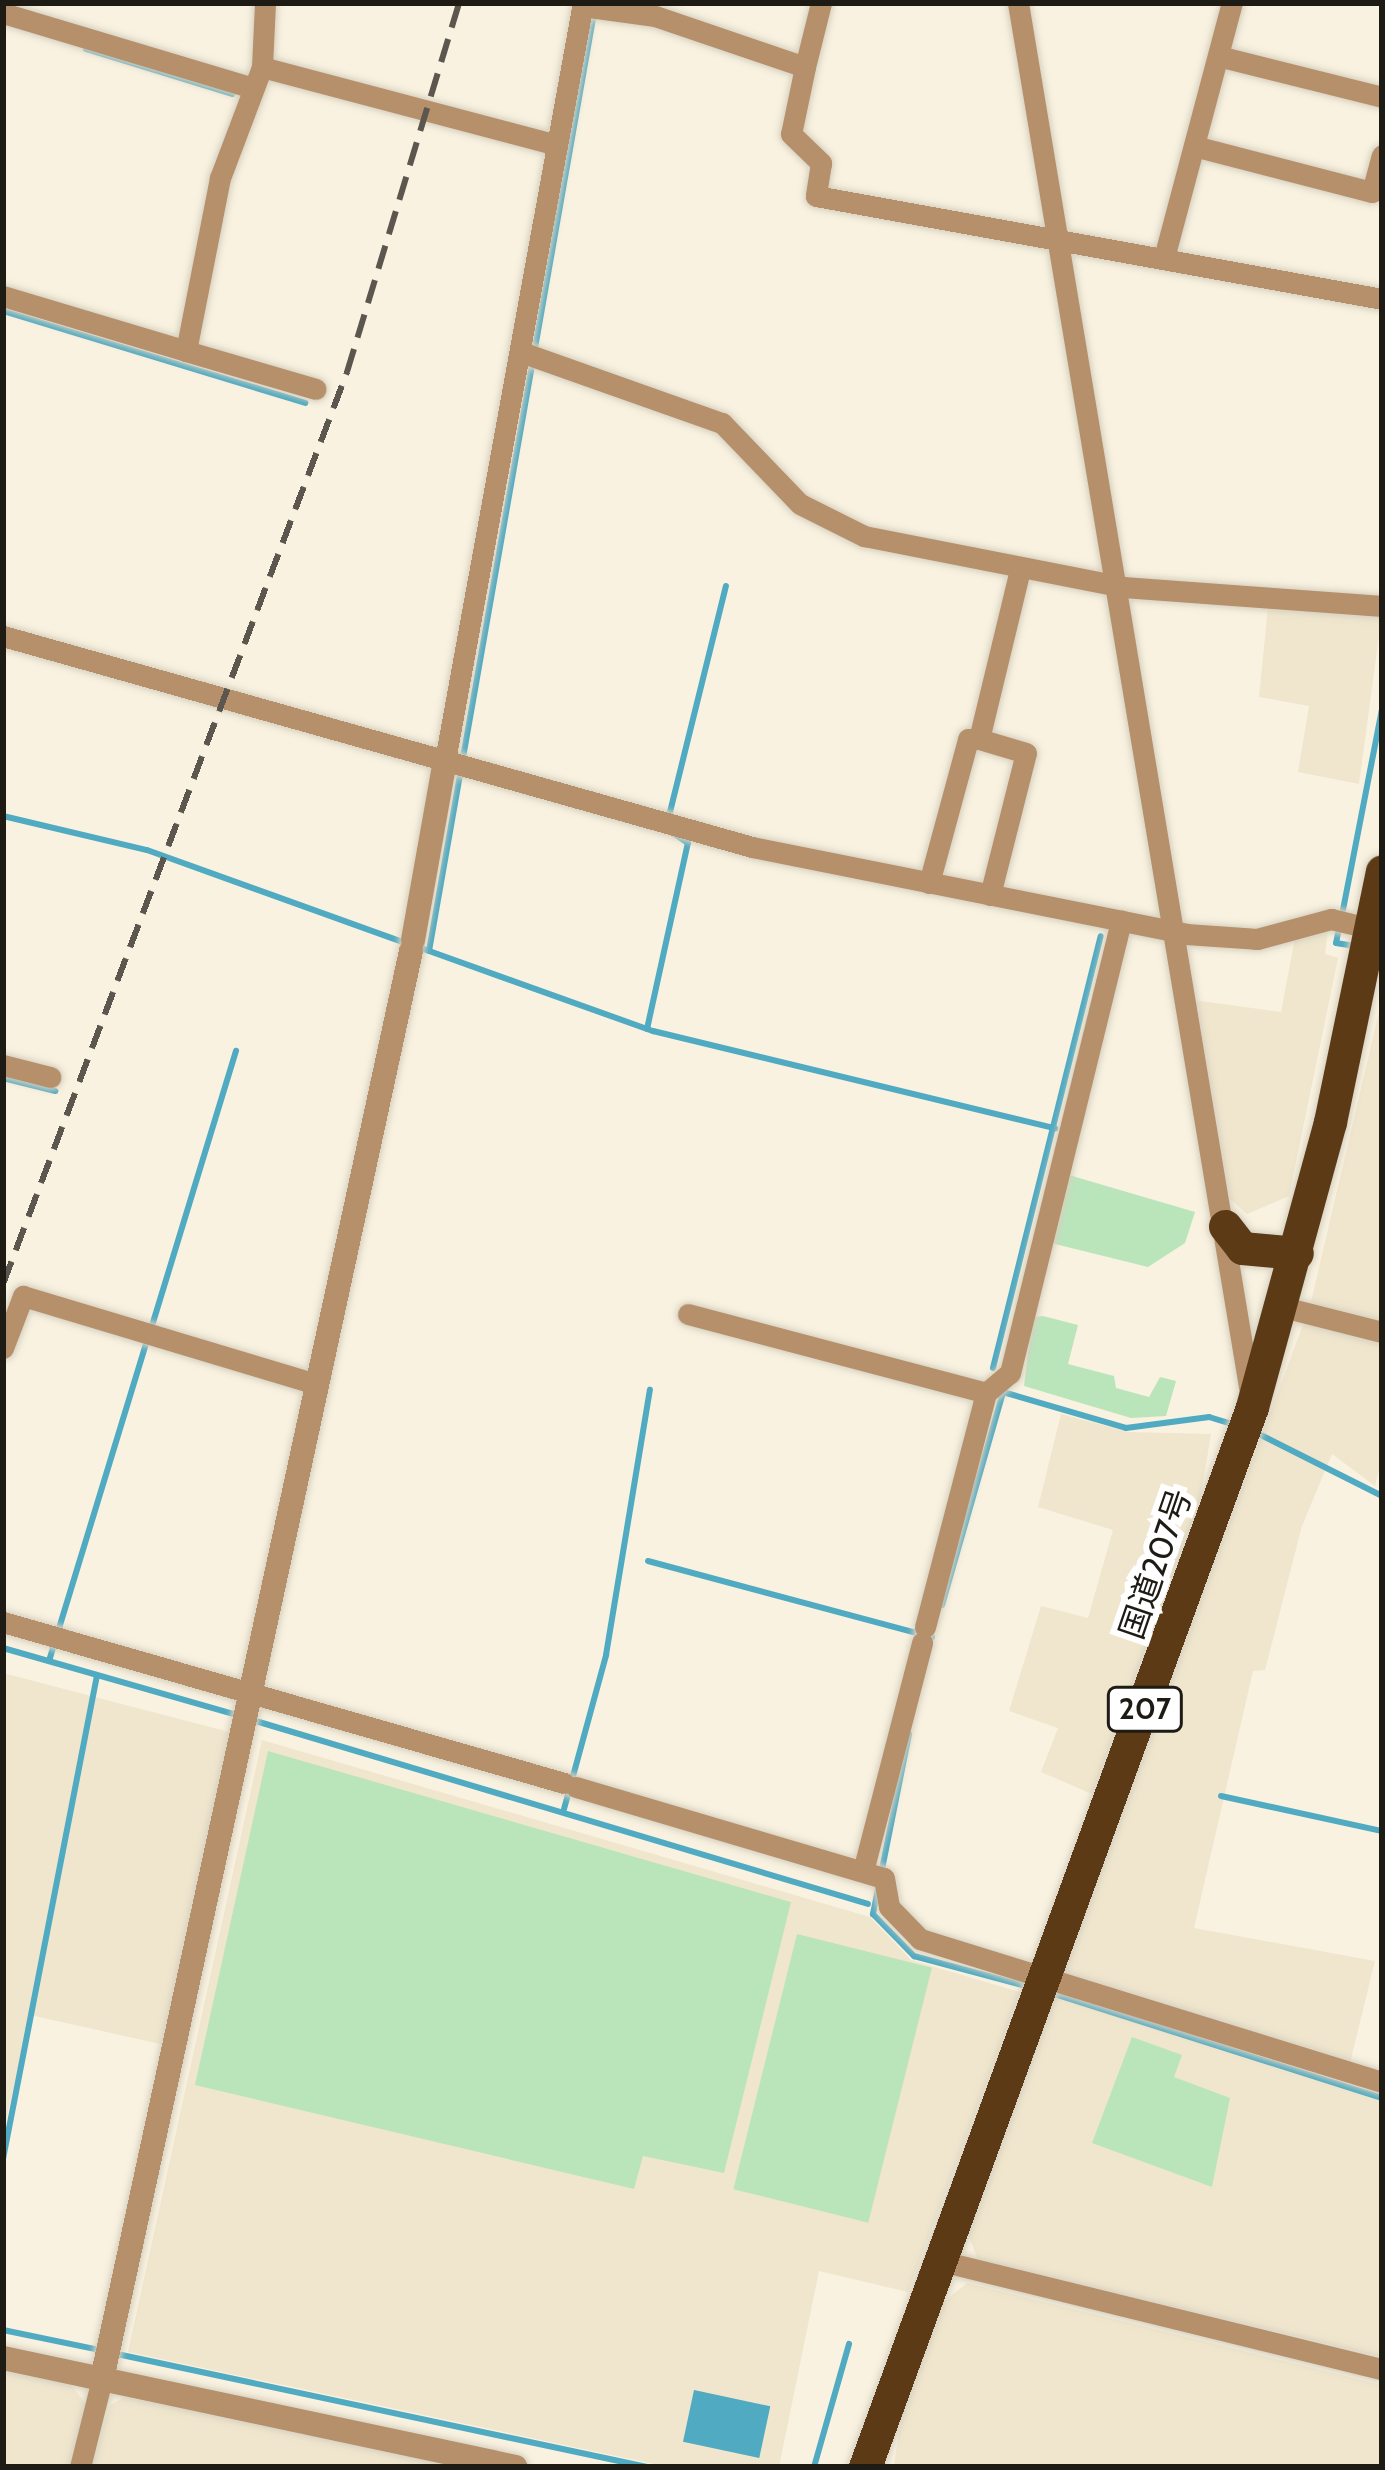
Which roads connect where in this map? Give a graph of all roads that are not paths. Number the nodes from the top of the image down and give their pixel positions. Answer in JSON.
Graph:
{"nodes":[{"id":1,"x":265,"y":3,"type":"edge"},
{"id":2,"x":821,"y":3,"type":"edge"},
{"id":3,"x":1018,"y":3,"type":"edge"},
{"id":4,"x":1232,"y":3,"type":"edge"},
{"id":5,"x":588,"y":6,"type":"edge"},
{"id":6,"x":3,"y":13,"type":"edge"},
{"id":7,"x":1218,"y":56,"type":"junction"},
{"id":8,"x":262,"y":67,"type":"junction"},
{"id":9,"x":805,"y":67,"type":"junction"},
{"id":10,"x":250,"y":87,"type":"junction"},
{"id":11,"x":1382,"y":97,"type":"edge"},
{"id":12,"x":557,"y":145,"type":"junction"},
{"id":13,"x":1194,"y":146,"type":"junction"},
{"id":14,"x":1382,"y":154,"type":"edge"},
{"id":15,"x":1051,"y":236,"type":"junction"},
{"id":16,"x":1165,"y":254,"type":"junction"},
{"id":17,"x":3,"y":296,"type":"edge"},
{"id":18,"x":1382,"y":299,"type":"edge"},
{"id":19,"x":185,"y":351,"type":"junction"},
{"id":20,"x":528,"y":353,"type":"junction"},
{"id":21,"x":316,"y":389,"type":"dead end"},
{"id":22,"x":1020,"y":570,"type":"junction"},
{"id":23,"x":1112,"y":583,"type":"junction"},
{"id":24,"x":1382,"y":606,"type":"edge"},
{"id":25,"x":3,"y":636,"type":"edge"},
{"id":26,"x":979,"y":739,"type":"junction"},
{"id":27,"x":457,"y":758,"type":"junction"},
{"id":28,"x":1382,"y":871,"type":"edge"},
{"id":29,"x":929,"y":883,"type":"junction"},
{"id":30,"x":990,"y":895,"type":"junction"},
{"id":31,"x":1120,"y":920,"type":"junction"},
{"id":32,"x":1171,"y":928,"type":"junction"},
{"id":33,"x":1361,"y":932,"type":"edge"},
{"id":34,"x":3,"y":1065,"type":"edge"},
{"id":35,"x":50,"y":1077,"type":"dead end"},
{"id":36,"x":1225,"y":1226,"type":"junction"},
{"id":37,"x":1297,"y":1253,"type":"junction"},
{"id":38,"x":1283,"y":1306,"type":"junction"},
{"id":39,"x":688,"y":1314,"type":"dead end"},
{"id":40,"x":1382,"y":1332,"type":"edge"},
{"id":41,"x":3,"y":1348,"type":"edge"},
{"id":42,"x":316,"y":1384,"type":"junction"},
{"id":43,"x":986,"y":1393,"type":"junction"},
{"id":44,"x":1247,"y":1420,"type":"junction"},
{"id":45,"x":3,"y":1622,"type":"edge"},
{"id":46,"x":252,"y":1710,"type":"junction"},
{"id":47,"x":872,"y":1874,"type":"junction"},
{"id":48,"x":1042,"y":1984,"type":"junction"},
{"id":49,"x":1382,"y":2082,"type":"edge"},
{"id":50,"x":941,"y":2261,"type":"junction"},
{"id":51,"x":3,"y":2358,"type":"edge"},
{"id":52,"x":107,"y":2361,"type":"junction"},
{"id":53,"x":1382,"y":2369,"type":"edge"},
{"id":54,"x":80,"y":2467,"type":"edge"},
{"id":55,"x":516,"y":2467,"type":"edge"},
{"id":56,"x":865,"y":2467,"type":"edge"}],
"edges":[{"from":1,"to":8,"type":"street"},
{"from":2,"to":9,"type":"street"},
{"from":3,"to":15,"type":"street"},
{"from":4,"to":7,"type":"street"},
{"from":5,"to":9,"type":"street"},
{"from":5,"to":12,"type":"street"},
{"from":6,"to":10,"type":"street"},
{"from":7,"to":11,"type":"street"},
{"from":7,"to":13,"type":"street"},
{"from":8,"to":10,"type":"street"},
{"from":8,"to":12,"type":"street"},
{"from":9,"to":15,"type":"street"},
{"from":10,"to":19,"type":"street"},
{"from":12,"to":20,"type":"street"},
{"from":13,"to":14,"type":"street"},
{"from":13,"to":16,"type":"street"},
{"from":15,"to":16,"type":"street"},
{"from":15,"to":23,"type":"street"},
{"from":16,"to":18,"type":"street"},
{"from":17,"to":19,"type":"street"},
{"from":19,"to":21,"type":"street"},
{"from":20,"to":22,"type":"street"},
{"from":20,"to":27,"type":"street"},
{"from":22,"to":23,"type":"street"},
{"from":22,"to":26,"type":"street"},
{"from":23,"to":24,"type":"street"},
{"from":23,"to":32,"type":"street"},
{"from":25,"to":27,"type":"street"},
{"from":26,"to":29,"type":"street"},
{"from":26,"to":30,"type":"street"},
{"from":27,"to":29,"type":"street"},
{"from":27,"to":42,"type":"street"},
{"from":28,"to":33,"type":"highway","name":"国道207号","number":"207"},
{"from":29,"to":30,"type":"street"},
{"from":30,"to":31,"type":"street"},
{"from":31,"to":32,"type":"street"},
{"from":31,"to":43,"type":"street"},
{"from":32,"to":33,"type":"street"},
{"from":32,"to":36,"type":"street"},
{"from":33,"to":37,"type":"highway","name":"国道207号","number":"207"},
{"from":34,"to":35,"type":"street"},
{"from":36,"to":37,"type":"highway"},
{"from":36,"to":44,"type":"street"},
{"from":37,"to":38,"type":"highway","name":"国道207号","number":"207"},
{"from":38,"to":40,"type":"street"},
{"from":38,"to":44,"type":"highway","name":"国道207号","number":"207"},
{"from":39,"to":43,"type":"street"},
{"from":41,"to":42,"type":"street"},
{"from":42,"to":46,"type":"street"},
{"from":43,"to":47,"type":"street"},
{"from":44,"to":48,"type":"highway","name":"国道207号","number":"207"},
{"from":45,"to":46,"type":"street"},
{"from":46,"to":47,"type":"street"},
{"from":46,"to":52,"type":"street"},
{"from":47,"to":48,"type":"street"},
{"from":48,"to":49,"type":"street"},
{"from":48,"to":50,"type":"highway","name":"国道207号","number":"207"},
{"from":50,"to":53,"type":"street"},
{"from":50,"to":56,"type":"highway","name":"国道207号","number":"207"},
{"from":51,"to":52,"type":"street"},
{"from":52,"to":54,"type":"street"},
{"from":52,"to":55,"type":"street"}]}
